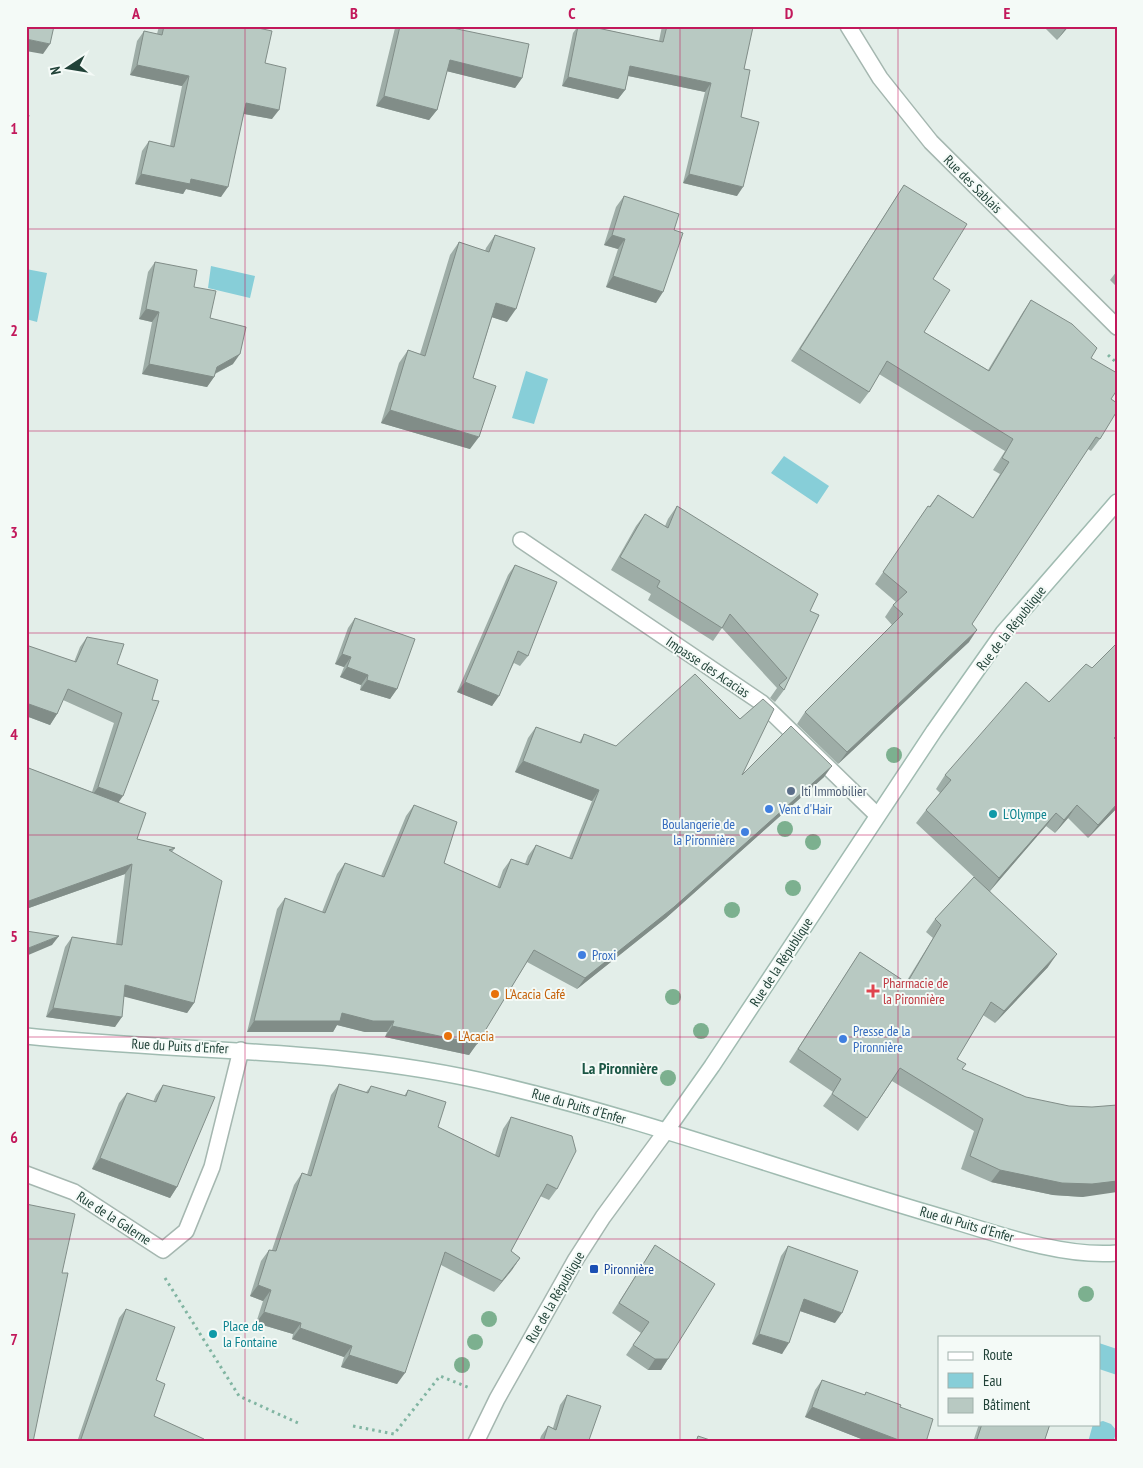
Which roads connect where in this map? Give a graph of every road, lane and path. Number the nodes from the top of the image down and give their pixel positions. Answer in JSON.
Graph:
{"nodes":[{"id":1,"x":848,"y":26,"type":"edge"},
{"id":2,"x":1117,"y":327,"type":"edge"},
{"id":3,"x":1117,"y":502,"type":"edge"},
{"id":4,"x":521,"y":540,"type":"dead end"},
{"id":5,"x":878,"y":815,"type":"junction"},
{"id":6,"x":26,"y":1036,"type":"edge"},
{"id":7,"x":241,"y":1050,"type":"junction"},
{"id":8,"x":666,"y":1132,"type":"junction"},
{"id":9,"x":26,"y":1174,"type":"edge"},
{"id":10,"x":163,"y":1250,"type":"junction"},
{"id":11,"x":1117,"y":1253,"type":"edge"},
{"id":12,"x":497,"y":1399,"type":"junction"},
{"id":13,"x":298,"y":1423,"type":"dead end"},
{"id":14,"x":353,"y":1426,"type":"dead end"},
{"id":15,"x":476,"y":1442,"type":"edge"}],
"edges":[{"from":1,"to":2,"type":"street","name":"Rue des Sablais"},
{"from":3,"to":5,"type":"street","name":"Rue de la République"},
{"from":4,"to":5,"type":"street","name":"Impasse des Acacias"},
{"from":5,"to":8,"type":"street","name":"Rue de la République"},
{"from":6,"to":7,"type":"street","name":"Rue du Puits d'Enfer"},
{"from":7,"to":8,"type":"street","name":"Rue du Puits d'Enfer"},
{"from":7,"to":10,"type":"street","name":"Rue de la Galerne"},
{"from":8,"to":11,"type":"street","name":"Rue du Puits d'Enfer"},
{"from":8,"to":12,"type":"street","name":"Rue de la République"},
{"from":9,"to":10,"type":"street","name":"Rue de la Galerne"},
{"from":10,"to":13,"type":"path"},
{"from":12,"to":14,"type":"path"},
{"from":12,"to":15,"type":"street","name":"Rue de la République"}]}
